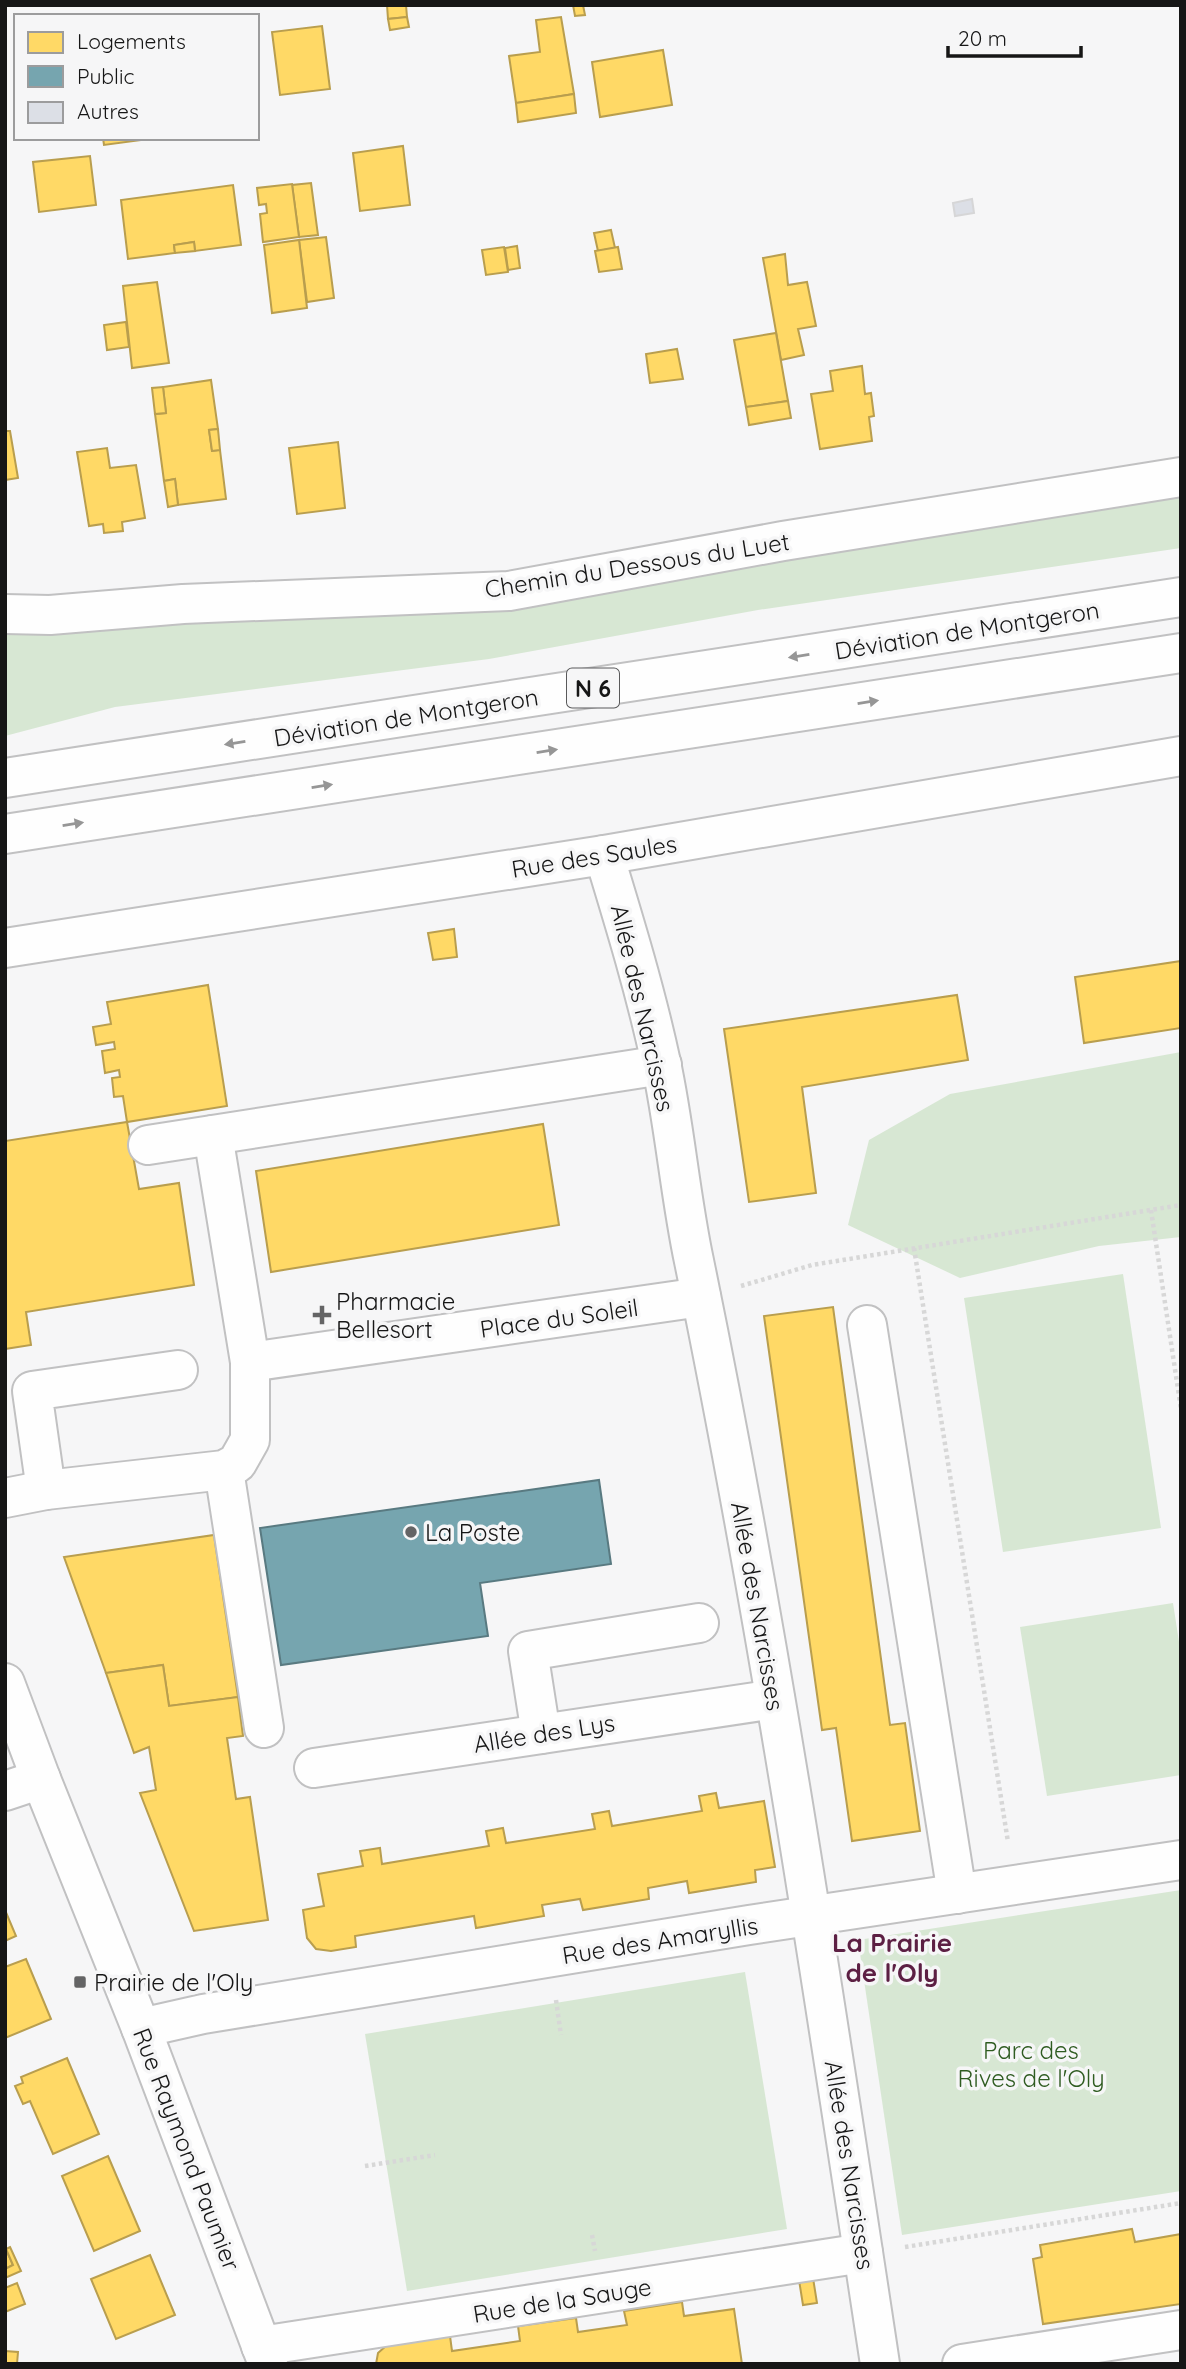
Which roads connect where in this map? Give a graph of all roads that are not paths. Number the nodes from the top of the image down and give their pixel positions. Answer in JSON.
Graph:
{"nodes":[{"id":1,"x":1181,"y":477,"type":"edge"},
{"id":2,"x":1181,"y":597,"type":"edge"},
{"id":3,"x":5,"y":614,"type":"edge"},
{"id":4,"x":1181,"y":653,"type":"edge"},
{"id":5,"x":1181,"y":756,"type":"edge"},
{"id":6,"x":5,"y":778,"type":"edge"},
{"id":7,"x":5,"y":834,"type":"edge"},
{"id":8,"x":604,"y":855,"type":"junction"},
{"id":9,"x":5,"y":948,"type":"edge"},
{"id":10,"x":662,"y":1065,"type":"junction"},
{"id":11,"x":213,"y":1135,"type":"junction"},
{"id":12,"x":148,"y":1145,"type":"dead end"},
{"id":13,"x":701,"y":1297,"type":"junction"},
{"id":14,"x":867,"y":1325,"type":"dead end"},
{"id":15,"x":250,"y":1362,"type":"junction"},
{"id":16,"x":178,"y":1370,"type":"dead end"},
{"id":17,"x":224,"y":1470,"type":"junction"},
{"id":18,"x":47,"y":1490,"type":"junction"},
{"id":19,"x":5,"y":1498,"type":"edge"},
{"id":20,"x":699,"y":1623,"type":"dead end"},
{"id":21,"x":5,"y":1683,"type":"edge"},
{"id":22,"x":775,"y":1699,"type":"junction"},
{"id":23,"x":264,"y":1728,"type":"dead end"},
{"id":24,"x":541,"y":1734,"type":"junction"},
{"id":25,"x":314,"y":1768,"type":"dead end"},
{"id":26,"x":41,"y":1779,"type":"junction"},
{"id":27,"x":5,"y":1791,"type":"edge"},
{"id":28,"x":1181,"y":1860,"type":"edge"},
{"id":29,"x":957,"y":1894,"type":"junction"},
{"id":30,"x":811,"y":1916,"type":"junction"},
{"id":31,"x":141,"y":2028,"type":"junction"},
{"id":32,"x":863,"y":2253,"type":"junction"},
{"id":33,"x":1181,"y":2330,"type":"edge"},
{"id":34,"x":265,"y":2355,"type":"edge"},
{"id":35,"x":880,"y":2364,"type":"edge"},
{"id":36,"x":962,"y":2364,"type":"edge"}],
"edges":[{"from":1,"to":3,"type":"street","name":"Chemin du Dessous du Luet"},
{"from":2,"to":6,"type":"street","name":"Déviation de Montgeron","number":"N 6","one_way":true},
{"from":7,"to":4,"type":"street","number":"N 6","one_way":true},
{"from":5,"to":8,"type":"street","name":"Rue des Saules"},
{"from":8,"to":9,"type":"street","name":"Rue des Saules"},
{"from":8,"to":10,"type":"street","name":"Allée des Narcisses"},
{"from":10,"to":11,"type":"street"},
{"from":10,"to":13,"type":"street","name":"Allée des Narcisses"},
{"from":11,"to":12,"type":"street"},
{"from":11,"to":15,"type":"street"},
{"from":13,"to":15,"type":"street","name":"Place du Soleil"},
{"from":13,"to":22,"type":"street","name":"Allée des Narcisses"},
{"from":14,"to":29,"type":"street"},
{"from":15,"to":17,"type":"street"},
{"from":16,"to":18,"type":"street"},
{"from":17,"to":18,"type":"street"},
{"from":17,"to":23,"type":"street"},
{"from":18,"to":19,"type":"street"},
{"from":20,"to":24,"type":"street"},
{"from":21,"to":26,"type":"street","name":"Rue Raymond Paumier"},
{"from":22,"to":24,"type":"street","name":"Allée des Lys"},
{"from":22,"to":30,"type":"street","name":"Allée des Narcisses"},
{"from":24,"to":25,"type":"street","name":"Allée des Lys"},
{"from":26,"to":27,"type":"street"},
{"from":26,"to":31,"type":"street","name":"Rue Raymond Paumier"},
{"from":28,"to":29,"type":"street","name":"Rue des Amaryllis"},
{"from":29,"to":30,"type":"street","name":"Rue des Amaryllis"},
{"from":30,"to":31,"type":"street","name":"Rue des Amaryllis"},
{"from":30,"to":32,"type":"street","name":"Allée des Narcisses"},
{"from":31,"to":34,"type":"street","name":"Rue Raymond Paumier"},
{"from":32,"to":34,"type":"street","name":"Rue de la Sauge"},
{"from":32,"to":35,"type":"street","name":"Allée des Narcisses"},
{"from":33,"to":36,"type":"street"}]}
